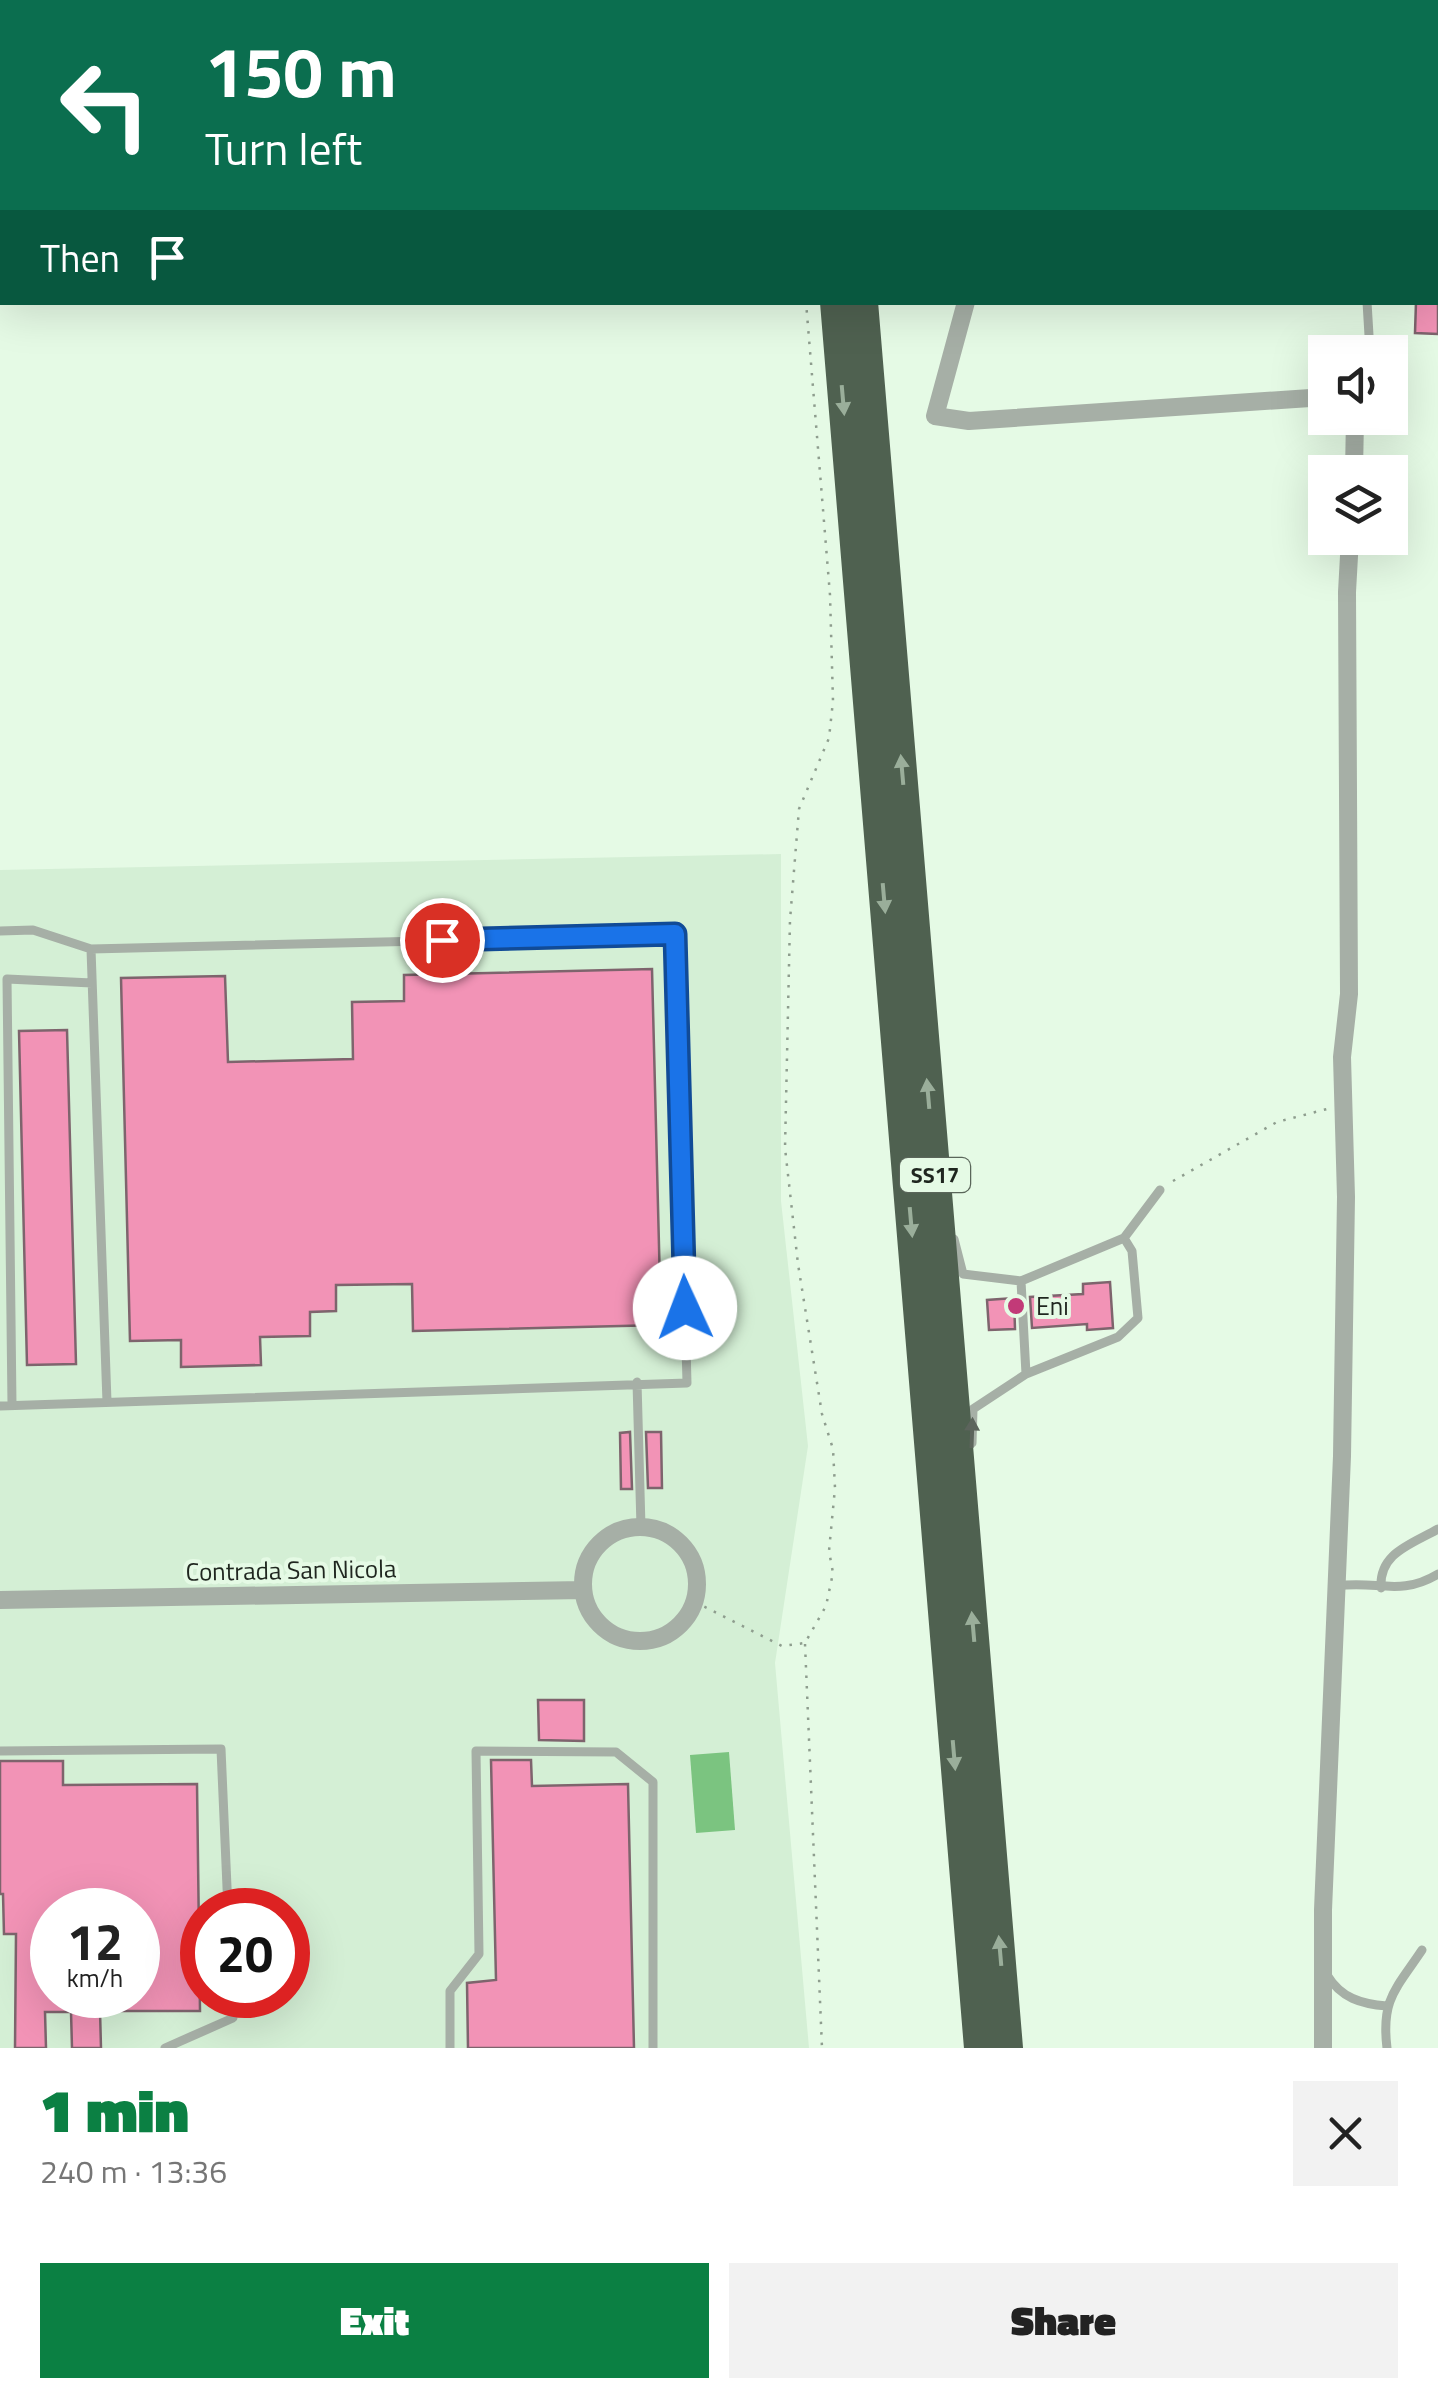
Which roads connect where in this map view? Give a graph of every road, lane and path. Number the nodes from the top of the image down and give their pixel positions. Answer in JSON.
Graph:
{"nodes":[{"id":1,"x":806,"y":305,"type":"edge"},
{"id":2,"x":835,"y":305,"type":"edge"},
{"id":3,"x":863,"y":305,"type":"edge"},
{"id":4,"x":965,"y":305,"type":"edge"},
{"id":5,"x":1367,"y":305,"type":"edge"},
{"id":6,"x":1369,"y":335,"type":"edge"},
{"id":7,"x":1308,"y":399,"type":"edge"},
{"id":8,"x":1349,"y":555,"type":"edge"},
{"id":9,"x":0,"y":930,"type":"edge"},
{"id":10,"x":91,"y":949,"type":"junction"},
{"id":11,"x":92,"y":983,"type":"junction"},
{"id":12,"x":1344,"y":1106,"type":"junction"},
{"id":13,"x":934,"y":1162,"type":"junction"},
{"id":14,"x":1160,"y":1190,"type":"joint"},
{"id":15,"x":1124,"y":1238,"type":"junction"},
{"id":16,"x":5,"y":1276,"type":"edge"},
{"id":17,"x":1021,"y":1281,"type":"junction"},
{"id":18,"x":1026,"y":1374,"type":"junction"},
{"id":19,"x":637,"y":1382,"type":"junction"},
{"id":20,"x":107,"y":1402,"type":"junction"},
{"id":21,"x":12,"y":1405,"type":"junction"},
{"id":22,"x":0,"y":1406,"type":"edge"},
{"id":23,"x":640,"y":1527,"type":"junction"},
{"id":24,"x":1438,"y":1528,"type":"edge"},
{"id":25,"x":968,"y":1565,"type":"junction"},
{"id":26,"x":1438,"y":1574,"type":"edge"},
{"id":27,"x":1337,"y":1586,"type":"junction"},
{"id":28,"x":1380,"y":1588,"type":"junction"},
{"id":29,"x":583,"y":1590,"type":"junction"},
{"id":30,"x":0,"y":1600,"type":"edge"},
{"id":31,"x":695,"y":1602,"type":"junction"},
{"id":32,"x":805,"y":1642,"type":"junction"},
{"id":33,"x":0,"y":1751,"type":"edge"},
{"id":34,"x":227,"y":1888,"type":"edge"},
{"id":35,"x":1422,"y":1950,"type":"dead end"},
{"id":36,"x":1323,"y":1968,"type":"junction"},
{"id":37,"x":1387,"y":2006,"type":"junction"},
{"id":38,"x":234,"y":2018,"type":"edge"},
{"id":39,"x":165,"y":2048,"type":"edge"},
{"id":40,"x":450,"y":2048,"type":"edge"},
{"id":41,"x":652,"y":2048,"type":"edge"},
{"id":42,"x":822,"y":2048,"type":"edge"},
{"id":43,"x":979,"y":2048,"type":"edge"},
{"id":44,"x":1008,"y":2048,"type":"edge"},
{"id":45,"x":1323,"y":2048,"type":"edge"},
{"id":46,"x":1387,"y":2048,"type":"edge"}],
"edges":[{"from":1,"to":32,"type":"path"},
{"from":2,"to":43,"type":"highway","number":"SS17","one_way":true},
{"from":13,"to":3,"type":"highway","number":"SS17","one_way":true},
{"from":4,"to":7,"type":"street"},
{"from":5,"to":6,"type":"lane"},
{"from":8,"to":12,"type":"street"},
{"from":9,"to":10,"type":"lane"},
{"from":10,"to":11,"type":"lane"},
{"from":10,"to":19,"type":"lane"},
{"from":11,"to":16,"type":"lane"},
{"from":11,"to":20,"type":"lane"},
{"from":12,"to":14,"type":"path"},
{"from":12,"to":27,"type":"street"},
{"from":13,"to":17,"type":"lane"},
{"from":13,"to":25,"type":"highway","number":"SS17"},
{"from":14,"to":15,"type":"lane"},
{"from":15,"to":17,"type":"lane"},
{"from":15,"to":18,"type":"lane"},
{"from":16,"to":21,"type":"lane"},
{"from":17,"to":18,"type":"lane"},
{"from":25,"to":18,"type":"lane","one_way":true},
{"from":19,"to":20,"type":"lane"},
{"from":19,"to":23,"type":"lane"},
{"from":20,"to":21,"type":"lane"},
{"from":21,"to":22,"type":"lane"},
{"from":23,"to":29,"type":"street"},
{"from":23,"to":31,"type":"street"},
{"from":24,"to":28,"type":"lane"},
{"from":44,"to":25,"type":"highway","number":"SS17","one_way":true},
{"from":26,"to":28,"type":"lane"},
{"from":27,"to":28,"type":"lane"},
{"from":27,"to":36,"type":"street"},
{"from":29,"to":30,"type":"street","name":"Contrada San Nicola"},
{"from":29,"to":31,"type":"street"},
{"from":31,"to":32,"type":"path"},
{"from":32,"to":42,"type":"path"},
{"from":33,"to":34,"type":"lane"},
{"from":35,"to":37,"type":"lane"},
{"from":36,"to":37,"type":"lane"},
{"from":36,"to":45,"type":"street"},
{"from":37,"to":46,"type":"lane"},
{"from":38,"to":39,"type":"lane"},
{"from":40,"to":41,"type":"lane"}]}
